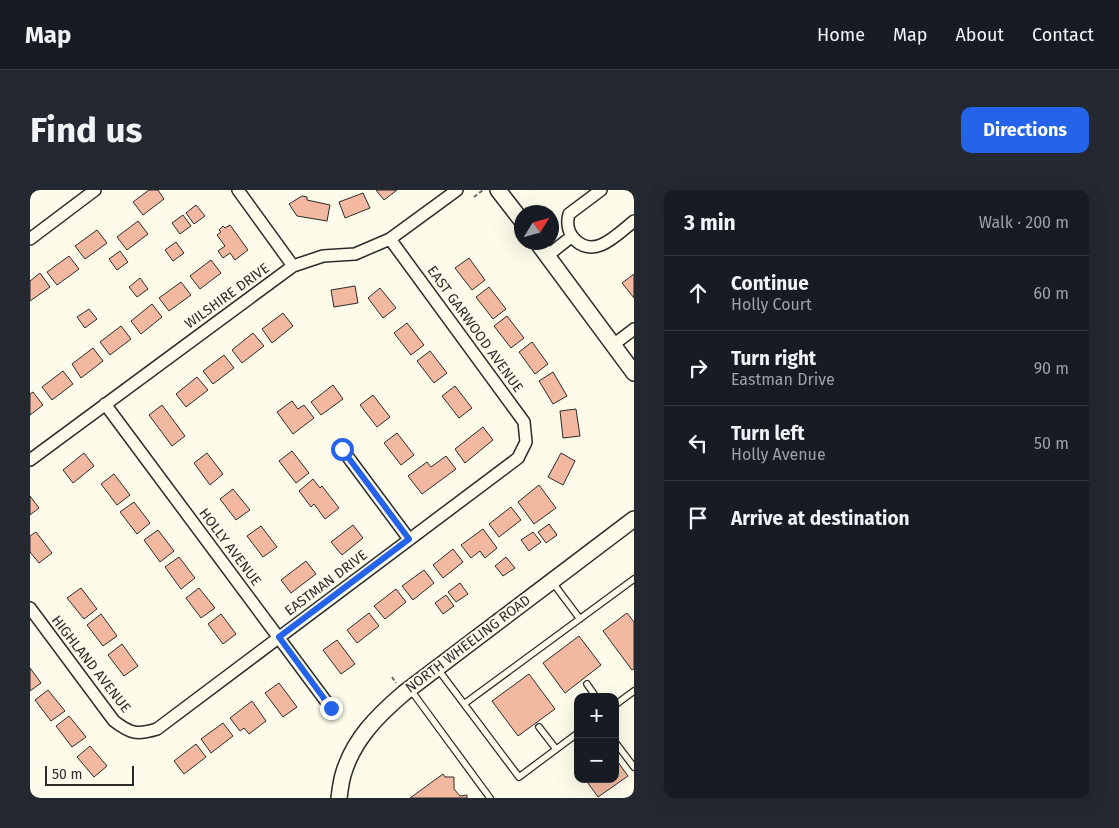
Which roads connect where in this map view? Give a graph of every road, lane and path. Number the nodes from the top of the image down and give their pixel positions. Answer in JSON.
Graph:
{"nodes":[{"id":1,"x":96,"y":190,"type":"edge"},
{"id":2,"x":238,"y":190,"type":"edge"},
{"id":3,"x":457,"y":190,"type":"edge"},
{"id":4,"x":483,"y":190,"type":"edge"},
{"id":5,"x":498,"y":190,"type":"edge"},
{"id":6,"x":601,"y":190,"type":"edge"},
{"id":7,"x":474,"y":197,"type":"dead end"},
{"id":8,"x":514,"y":211,"type":"edge"},
{"id":9,"x":634,"y":221,"type":"edge"},
{"id":10,"x":571,"y":237,"type":"junction"},
{"id":11,"x":30,"y":239,"type":"edge"},
{"id":12,"x":390,"y":239,"type":"junction"},
{"id":13,"x":543,"y":250,"type":"edge"},
{"id":14,"x":547,"y":256,"type":"junction"},
{"id":15,"x":293,"y":266,"type":"junction"},
{"id":16,"x":634,"y":329,"type":"edge"},
{"id":17,"x":613,"y":345,"type":"junction"},
{"id":18,"x":634,"y":373,"type":"edge"},
{"id":19,"x":105,"y":404,"type":"junction"},
{"id":20,"x":526,"y":442,"type":"joint"},
{"id":21,"x":342,"y":449,"type":"dead end"},
{"id":22,"x":30,"y":460,"type":"edge"},
{"id":23,"x":634,"y":519,"type":"edge"},
{"id":24,"x":409,"y":539,"type":"junction"},
{"id":25,"x":634,"y":579,"type":"edge"},
{"id":26,"x":551,"y":581,"type":"junction"},
{"id":27,"x":30,"y":608,"type":"edge"},
{"id":28,"x":580,"y":619,"type":"junction"},
{"id":29,"x":279,"y":637,"type":"junction"},
{"id":30,"x":436,"y":668,"type":"junction"},
{"id":31,"x":587,"y":684,"type":"dead end"},
{"id":32,"x":409,"y":688,"type":"junction"},
{"id":33,"x":634,"y":692,"type":"edge"},
{"id":34,"x":593,"y":693,"type":"edge"},
{"id":35,"x":619,"y":702,"type":"edge"},
{"id":36,"x":464,"y":704,"type":"junction"},
{"id":37,"x":331,"y":708,"type":"dead end"},
{"id":38,"x":539,"y":727,"type":"dead end"},
{"id":39,"x":132,"y":733,"type":"joint"},
{"id":40,"x":574,"y":736,"type":"edge"},
{"id":41,"x":619,"y":747,"type":"edge"},
{"id":42,"x":556,"y":749,"type":"junction"},
{"id":43,"x":634,"y":767,"type":"edge"},
{"id":44,"x":339,"y":798,"type":"edge"},
{"id":45,"x":490,"y":798,"type":"edge"}],
"edges":[{"from":1,"to":11,"type":"street"},
{"from":2,"to":15,"type":"street"},
{"from":3,"to":12,"type":"street","name":"WILSHIRE DRIVE"},
{"from":4,"to":7,"type":"path"},
{"from":5,"to":8,"type":"street"},
{"from":6,"to":10,"type":"street"},
{"from":9,"to":10,"type":"street"},
{"from":10,"to":14,"type":"street"},
{"from":12,"to":15,"type":"street","name":"WILSHIRE DRIVE"},
{"from":12,"to":20,"type":"street","name":"EAST GARWOOD AVENUE"},
{"from":13,"to":14,"type":"street"},
{"from":14,"to":17,"type":"street"},
{"from":15,"to":19,"type":"street","name":"WILSHIRE DRIVE"},
{"from":16,"to":17,"type":"street"},
{"from":17,"to":18,"type":"street"},
{"from":19,"to":22,"type":"street","name":"WILSHIRE DRIVE"},
{"from":19,"to":29,"type":"street","name":"HOLLY AVENUE"},
{"from":20,"to":24,"type":"street","name":"EASTMAN DRIVE"},
{"from":21,"to":24,"type":"street"},
{"from":23,"to":26,"type":"street","name":"NORTH WHEELING ROAD"},
{"from":24,"to":29,"type":"street","name":"EASTMAN DRIVE"},
{"from":25,"to":28,"type":"lane"},
{"from":26,"to":28,"type":"lane"},
{"from":26,"to":30,"type":"street","name":"NORTH WHEELING ROAD"},
{"from":27,"to":39,"type":"street","name":"HIGHLAND AVENUE"},
{"from":28,"to":36,"type":"lane"},
{"from":29,"to":37,"type":"street","name":"HOLLY AVENUE"},
{"from":29,"to":39,"type":"street","name":"EASTMAN DRIVE"},
{"from":30,"to":32,"type":"street","name":"NORTH WHEELING ROAD"},
{"from":30,"to":36,"type":"lane"},
{"from":31,"to":34,"type":"lane"},
{"from":32,"to":44,"type":"street","name":"NORTH WHEELING ROAD"},
{"from":32,"to":45,"type":"lane"},
{"from":33,"to":35,"type":"lane"},
{"from":36,"to":42,"type":"lane"},
{"from":38,"to":42,"type":"lane"},
{"from":40,"to":42,"type":"lane"},
{"from":41,"to":43,"type":"lane"}]}
